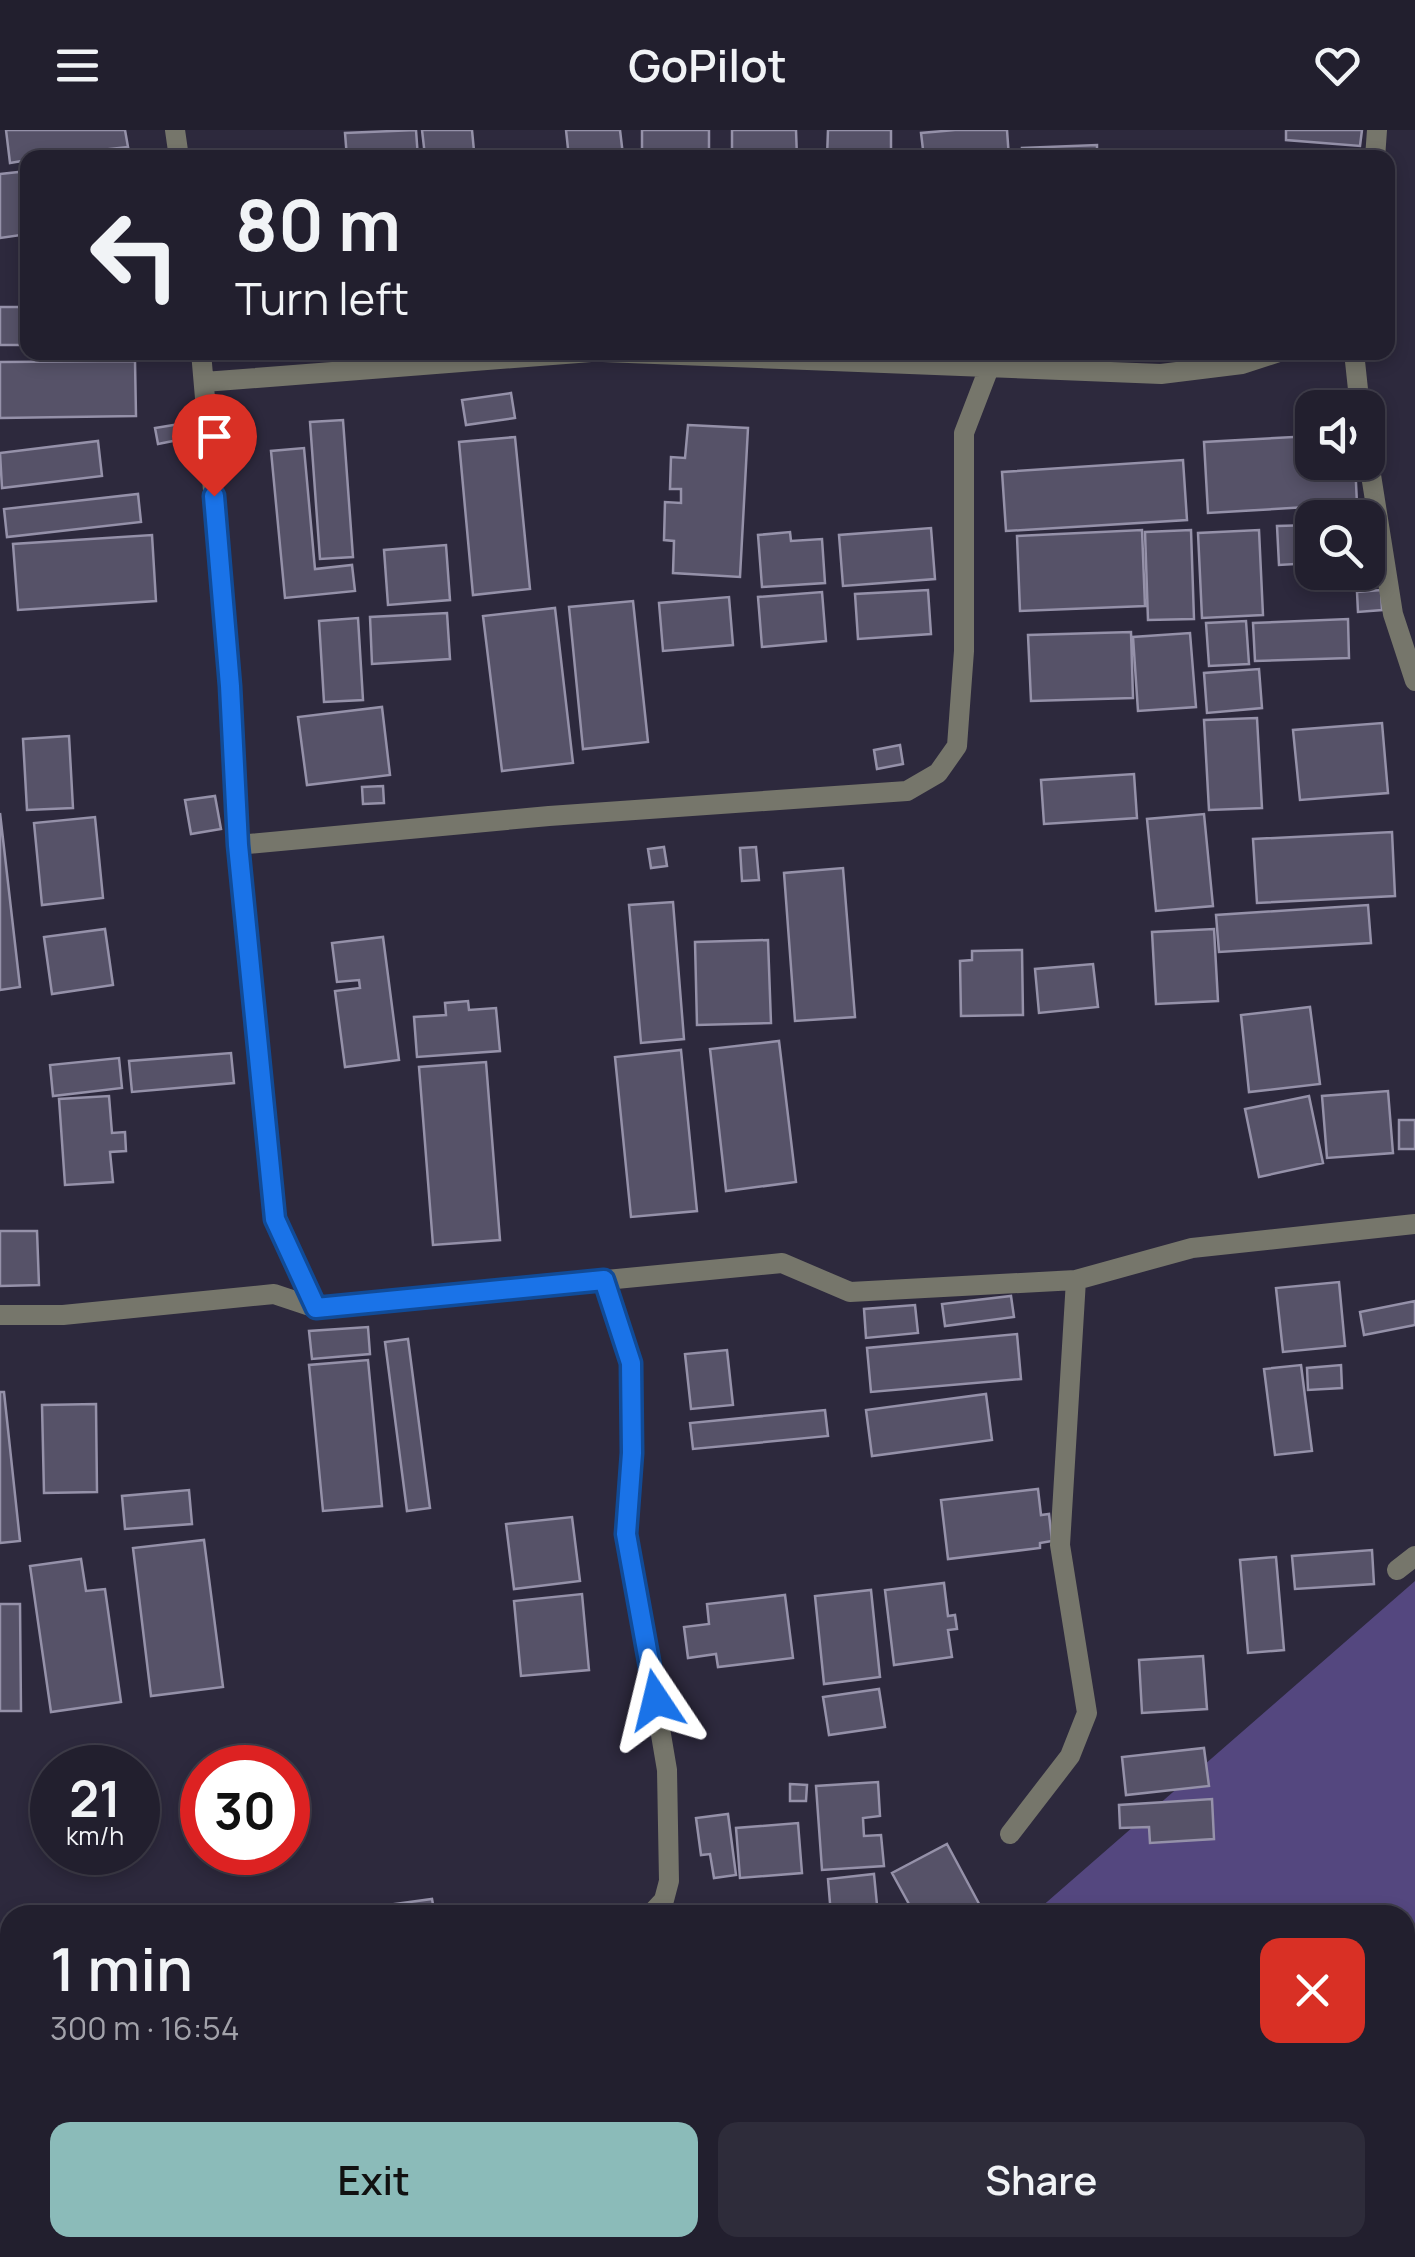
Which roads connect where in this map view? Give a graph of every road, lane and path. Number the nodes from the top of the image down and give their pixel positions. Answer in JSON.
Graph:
{"nodes":[{"id":1,"x":202,"y":360,"type":"edge"},
{"id":2,"x":488,"y":360,"type":"edge"},
{"id":3,"x":796,"y":360,"type":"edge"},
{"id":4,"x":1254,"y":360,"type":"edge"},
{"id":5,"x":1355,"y":360,"type":"edge"},
{"id":6,"x":988,"y":368,"type":"junction"},
{"id":7,"x":204,"y":382,"type":"junction"},
{"id":8,"x":1358,"y":390,"type":"edge"},
{"id":9,"x":1372,"y":480,"type":"edge"},
{"id":10,"x":1415,"y":681,"type":"edge"},
{"id":11,"x":238,"y":845,"type":"junction"},
{"id":12,"x":1415,"y":1224,"type":"edge"},
{"id":13,"x":604,"y":1280,"type":"junction"},
{"id":14,"x":1076,"y":1280,"type":"junction"},
{"id":15,"x":316,"y":1308,"type":"junction"},
{"id":16,"x":0,"y":1315,"type":"edge"},
{"id":17,"x":1415,"y":1556,"type":"edge"},
{"id":18,"x":1397,"y":1570,"type":"dead end"},
{"id":19,"x":1010,"y":1834,"type":"dead end"},
{"id":20,"x":659,"y":1905,"type":"edge"}],
"edges":[{"from":1,"to":7,"type":"street"},
{"from":2,"to":7,"type":"street"},
{"from":3,"to":6,"type":"street"},
{"from":4,"to":6,"type":"street"},
{"from":5,"to":8,"type":"street"},
{"from":6,"to":11,"type":"street"},
{"from":7,"to":11,"type":"street"},
{"from":9,"to":10,"type":"street"},
{"from":11,"to":15,"type":"street"},
{"from":12,"to":14,"type":"street"},
{"from":13,"to":14,"type":"street"},
{"from":13,"to":15,"type":"street"},
{"from":13,"to":20,"type":"street"},
{"from":14,"to":19,"type":"street"},
{"from":15,"to":16,"type":"street"},
{"from":17,"to":18,"type":"street"}]}
